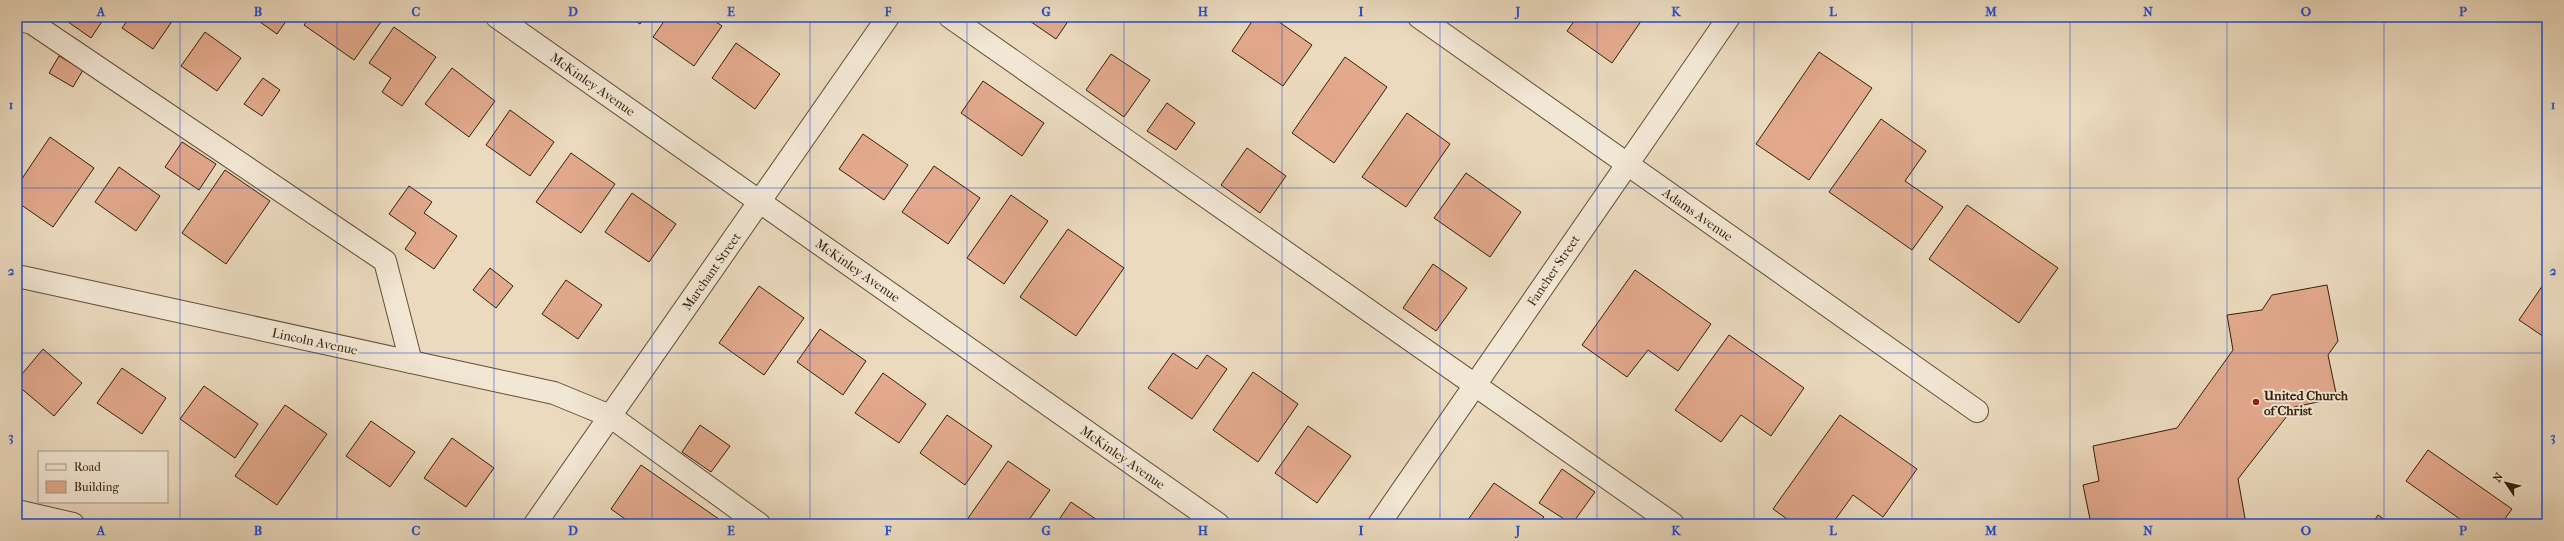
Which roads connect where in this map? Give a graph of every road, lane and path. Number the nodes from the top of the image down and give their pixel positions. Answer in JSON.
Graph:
{"nodes":[{"id":1,"x":497,"y":17,"type":"edge"},
{"id":2,"x":888,"y":17,"type":"edge"},
{"id":3,"x":950,"y":17,"type":"edge"},
{"id":4,"x":1419,"y":17,"type":"edge"},
{"id":5,"x":1729,"y":17,"type":"edge"},
{"id":6,"x":17,"y":19,"type":"edge"},
{"id":7,"x":1627,"y":163,"type":"junction"},
{"id":8,"x":760,"y":200,"type":"junction"},
{"id":9,"x":17,"y":276,"type":"edge"},
{"id":10,"x":411,"y":362,"type":"junction"},
{"id":11,"x":1474,"y":385,"type":"junction"},
{"id":12,"x":1977,"y":412,"type":"dead end"},
{"id":13,"x":610,"y":416,"type":"junction"},
{"id":14,"x":17,"y":511,"type":"edge"},
{"id":15,"x":73,"y":524,"type":"edge"},
{"id":16,"x":535,"y":524,"type":"edge"},
{"id":17,"x":759,"y":524,"type":"edge"},
{"id":18,"x":1218,"y":524,"type":"edge"},
{"id":19,"x":1379,"y":524,"type":"edge"},
{"id":20,"x":1673,"y":524,"type":"edge"}],
"edges":[{"from":1,"to":8,"type":"street","name":"McKinley Avenue"},
{"from":2,"to":8,"type":"street","name":"Marchant Street"},
{"from":3,"to":11,"type":"street"},
{"from":4,"to":7,"type":"street","name":"Adams Avenue"},
{"from":5,"to":7,"type":"street","name":"Fancher Street"},
{"from":6,"to":10,"type":"street"},
{"from":7,"to":11,"type":"street","name":"Fancher Street"},
{"from":7,"to":12,"type":"street","name":"Adams Avenue"},
{"from":8,"to":13,"type":"street","name":"Marchant Street"},
{"from":8,"to":18,"type":"street","name":"McKinley Avenue"},
{"from":9,"to":10,"type":"street","name":"Lincoln Avenue"},
{"from":10,"to":13,"type":"street","name":"Lincoln Avenue"},
{"from":11,"to":19,"type":"street","name":"Fancher Street"},
{"from":11,"to":20,"type":"street"},
{"from":13,"to":16,"type":"street","name":"Marchant Street"},
{"from":13,"to":17,"type":"street","name":"Lincoln Avenue"},
{"from":14,"to":15,"type":"street"}]}
